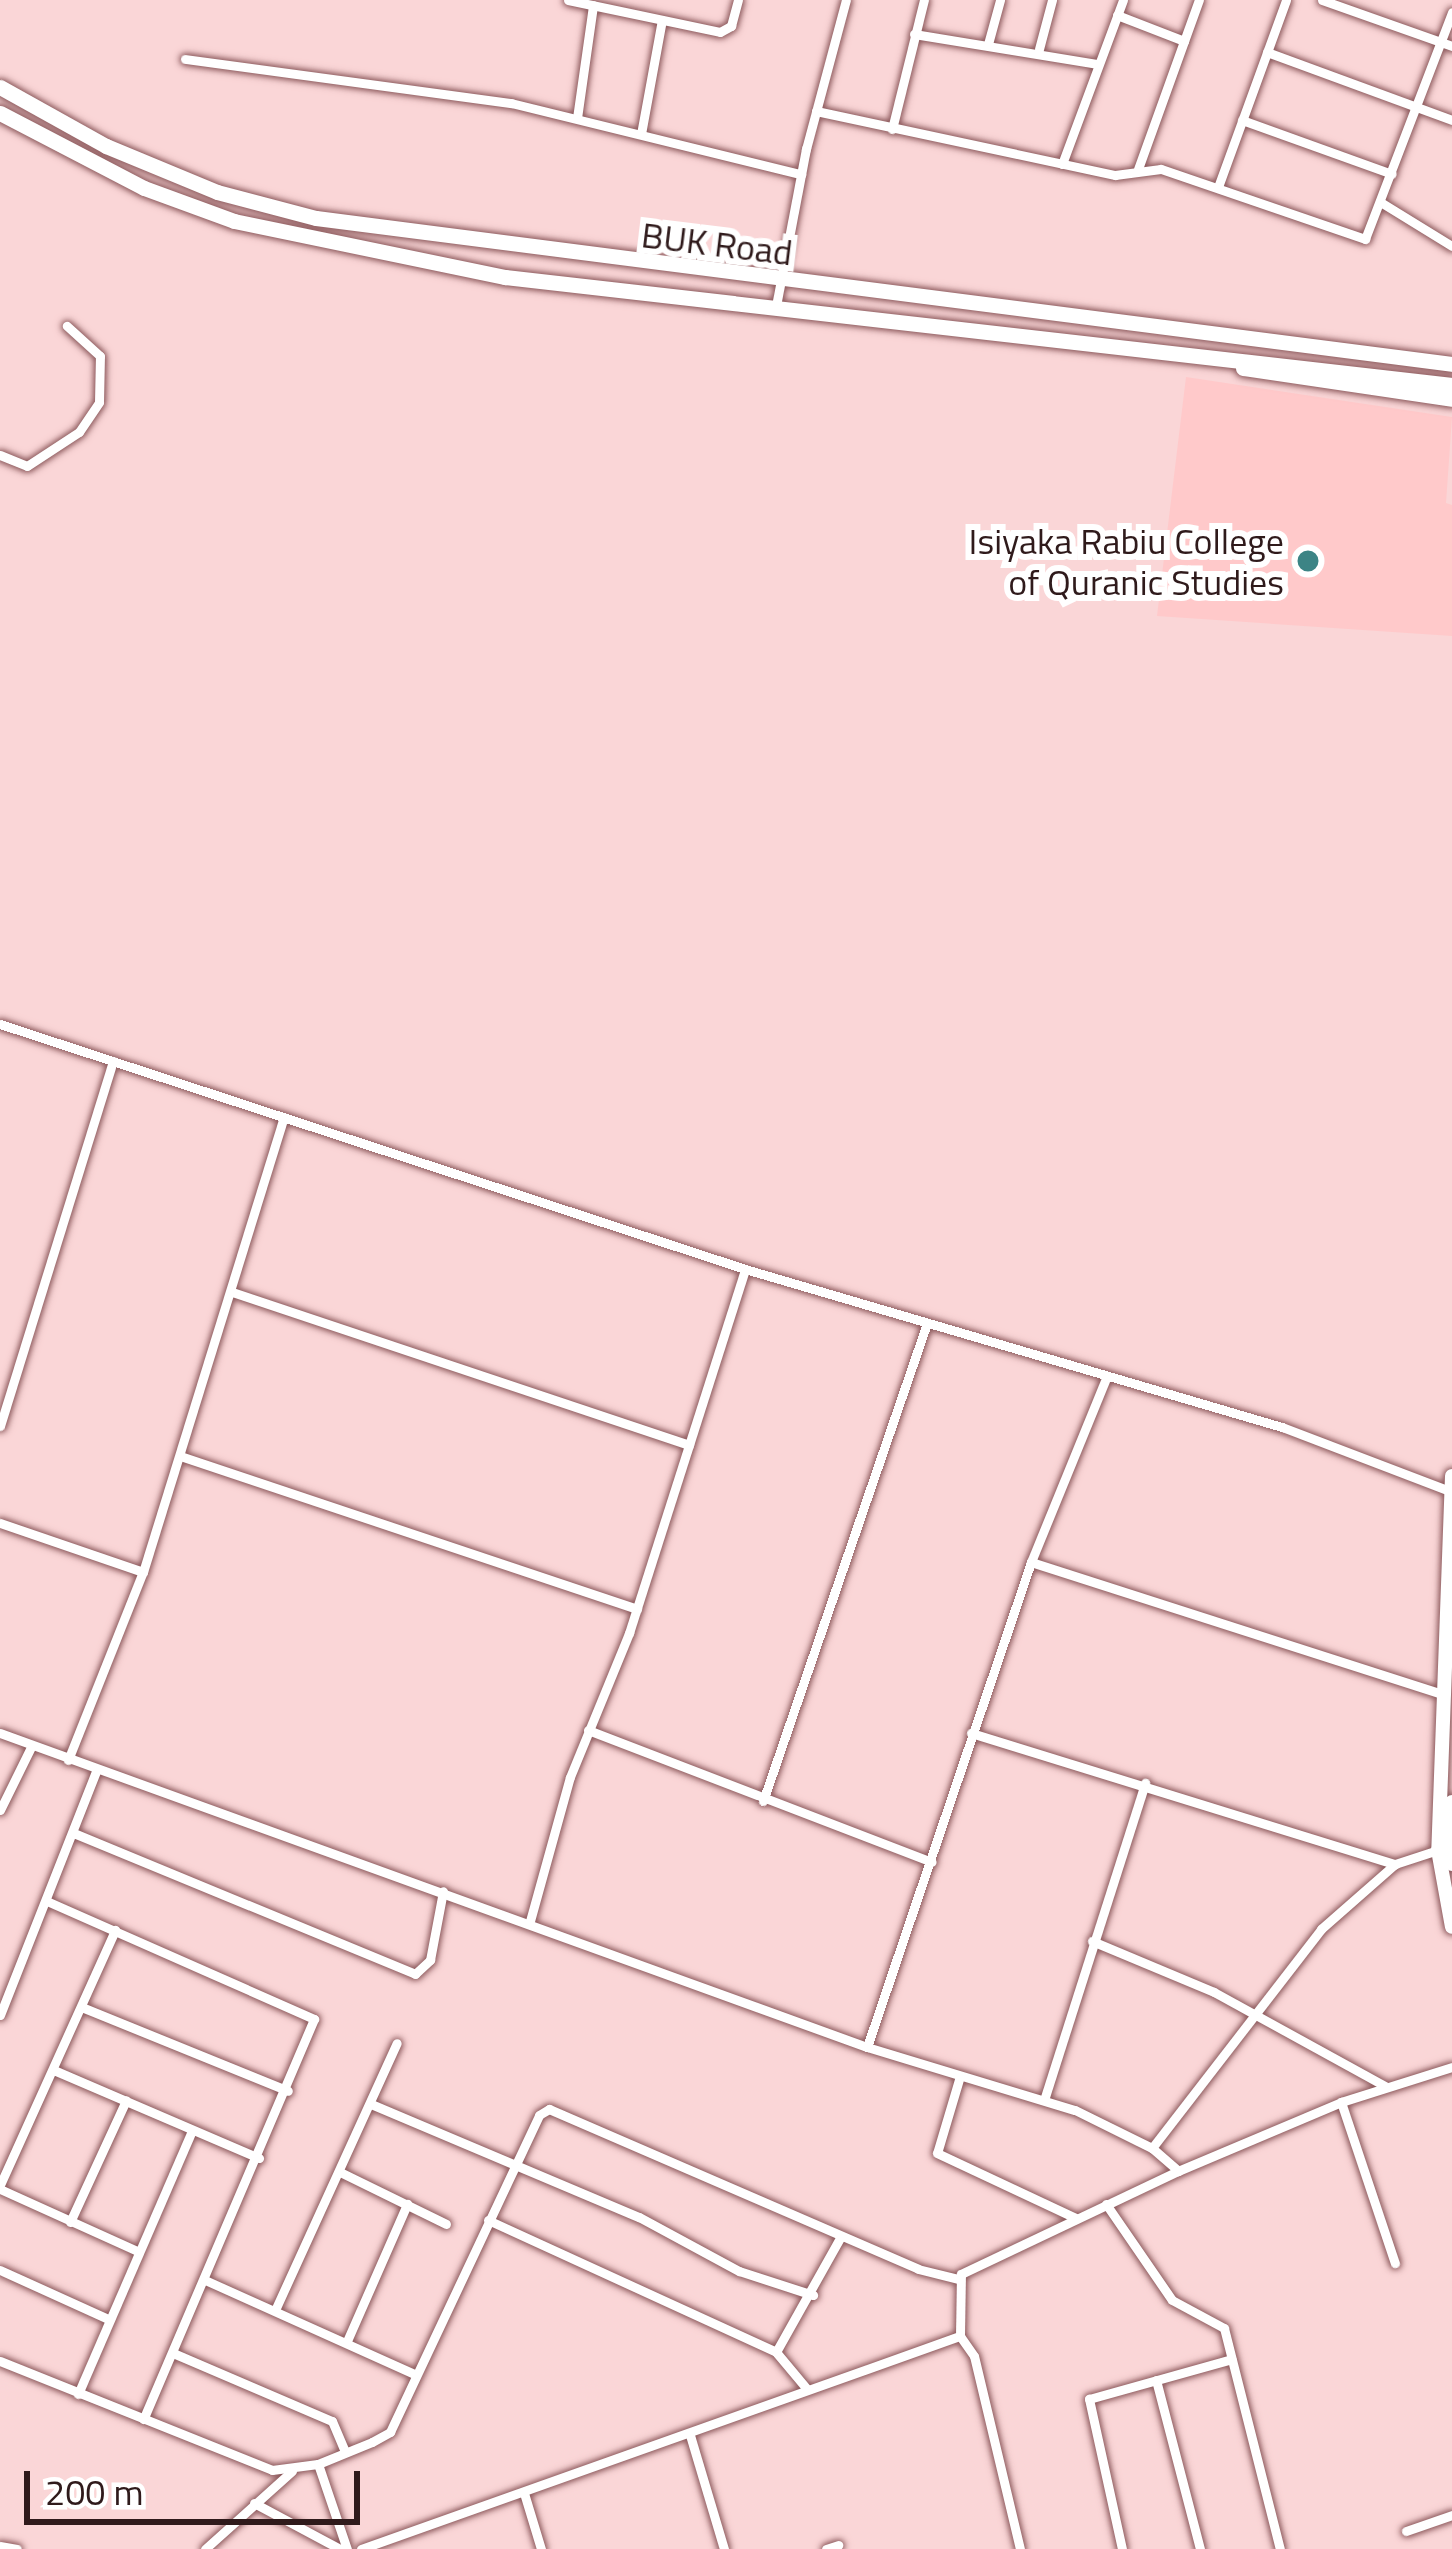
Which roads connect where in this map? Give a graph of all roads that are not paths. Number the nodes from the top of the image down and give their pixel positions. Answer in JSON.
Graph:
{"nodes":[{"id":1,"x":568,"y":0,"type":"edge"},
{"id":2,"x":738,"y":0,"type":"edge"},
{"id":3,"x":846,"y":0,"type":"edge"},
{"id":4,"x":924,"y":0,"type":"edge"},
{"id":5,"x":1000,"y":0,"type":"edge"},
{"id":6,"x":1052,"y":0,"type":"edge"},
{"id":7,"x":1123,"y":0,"type":"edge"},
{"id":8,"x":1199,"y":0,"type":"edge"},
{"id":9,"x":1286,"y":0,"type":"edge"},
{"id":10,"x":1322,"y":0,"type":"edge"},
{"id":11,"x":592,"y":5,"type":"junction"},
{"id":12,"x":1452,"y":12,"type":"edge"},
{"id":13,"x":1117,"y":15,"type":"junction"},
{"id":14,"x":662,"y":20,"type":"junction"},
{"id":15,"x":914,"y":34,"type":"junction"},
{"id":16,"x":1184,"y":40,"type":"junction"},
{"id":17,"x":988,"y":44,"type":"junction"},
{"id":18,"x":1446,"y":44,"type":"edge"},
{"id":19,"x":1039,"y":49,"type":"junction"},
{"id":20,"x":1267,"y":52,"type":"junction"},
{"id":21,"x":185,"y":59,"type":"dead end"},
{"id":22,"x":1096,"y":64,"type":"junction"},
{"id":23,"x":0,"y":87,"type":"edge"},
{"id":24,"x":1417,"y":107,"type":"junction"},
{"id":25,"x":816,"y":111,"type":"junction"},
{"id":26,"x":0,"y":113,"type":"edge"},
{"id":27,"x":577,"y":118,"type":"junction"},
{"id":28,"x":1243,"y":120,"type":"junction"},
{"id":29,"x":1452,"y":120,"type":"edge"},
{"id":30,"x":892,"y":129,"type":"junction"},
{"id":31,"x":641,"y":134,"type":"junction"},
{"id":32,"x":1062,"y":164,"type":"junction"},
{"id":33,"x":1138,"y":170,"type":"junction"},
{"id":34,"x":801,"y":174,"type":"junction"},
{"id":35,"x":1392,"y":174,"type":"junction"},
{"id":36,"x":1218,"y":187,"type":"junction"},
{"id":37,"x":1382,"y":203,"type":"junction"},
{"id":38,"x":1452,"y":246,"type":"edge"},
{"id":39,"x":781,"y":280,"type":"junction"},
{"id":40,"x":776,"y":307,"type":"junction"},
{"id":41,"x":67,"y":326,"type":"dead end"},
{"id":42,"x":1231,"y":359,"type":"junction"},
{"id":43,"x":1452,"y":360,"type":"edge"},
{"id":44,"x":1452,"y":385,"type":"edge"},
{"id":45,"x":1452,"y":399,"type":"edge"},
{"id":46,"x":0,"y":455,"type":"edge"},
{"id":47,"x":0,"y":1024,"type":"edge"},
{"id":48,"x":113,"y":1061,"type":"junction"},
{"id":49,"x":284,"y":1117,"type":"junction"},
{"id":50,"x":746,"y":1268,"type":"junction"},
{"id":51,"x":232,"y":1292,"type":"junction"},
{"id":52,"x":927,"y":1322,"type":"junction"},
{"id":53,"x":1107,"y":1376,"type":"junction"},
{"id":54,"x":0,"y":1426,"type":"edge"},
{"id":55,"x":689,"y":1445,"type":"junction"},
{"id":56,"x":180,"y":1456,"type":"junction"},
{"id":57,"x":1452,"y":1476,"type":"edge"},
{"id":58,"x":1452,"y":1492,"type":"edge"},
{"id":59,"x":0,"y":1523,"type":"edge"},
{"id":60,"x":1031,"y":1562,"type":"junction"},
{"id":61,"x":143,"y":1572,"type":"junction"},
{"id":62,"x":637,"y":1609,"type":"junction"},
{"id":63,"x":1445,"y":1695,"type":"junction"},
{"id":64,"x":588,"y":1730,"type":"junction"},
{"id":65,"x":0,"y":1733,"type":"edge"},
{"id":66,"x":971,"y":1733,"type":"junction"},
{"id":67,"x":31,"y":1747,"type":"junction"},
{"id":68,"x":68,"y":1760,"type":"junction"},
{"id":69,"x":96,"y":1771,"type":"junction"},
{"id":70,"x":1145,"y":1784,"type":"junction"},
{"id":71,"x":763,"y":1801,"type":"junction"},
{"id":72,"x":1452,"y":1802,"type":"edge"},
{"id":73,"x":0,"y":1810,"type":"edge"},
{"id":74,"x":76,"y":1834,"type":"junction"},
{"id":75,"x":1447,"y":1854,"type":"edge"},
{"id":76,"x":932,"y":1862,"type":"junction"},
{"id":77,"x":1395,"y":1864,"type":"junction"},
{"id":78,"x":443,"y":1891,"type":"junction"},
{"id":79,"x":49,"y":1902,"type":"junction"},
{"id":80,"x":530,"y":1921,"type":"junction"},
{"id":81,"x":1452,"y":1927,"type":"edge"},
{"id":82,"x":115,"y":1930,"type":"junction"},
{"id":83,"x":1092,"y":1941,"type":"junction"},
{"id":84,"x":3,"y":1999,"type":"edge"},
{"id":85,"x":83,"y":2008,"type":"junction"},
{"id":86,"x":1253,"y":2013,"type":"junction"},
{"id":87,"x":0,"y":2015,"type":"edge"},
{"id":88,"x":397,"y":2043,"type":"dead end"},
{"id":89,"x":867,"y":2047,"type":"junction"},
{"id":90,"x":1452,"y":2067,"type":"edge"},
{"id":91,"x":56,"y":2071,"type":"junction"},
{"id":92,"x":960,"y":2076,"type":"junction"},
{"id":93,"x":1385,"y":2086,"type":"junction"},
{"id":94,"x":288,"y":2091,"type":"junction"},
{"id":95,"x":126,"y":2100,"type":"junction"},
{"id":96,"x":1044,"y":2100,"type":"junction"},
{"id":97,"x":1341,"y":2102,"type":"junction"},
{"id":98,"x":370,"y":2104,"type":"junction"},
{"id":99,"x":191,"y":2132,"type":"junction"},
{"id":100,"x":1152,"y":2148,"type":"junction"},
{"id":101,"x":259,"y":2158,"type":"junction"},
{"id":102,"x":513,"y":2169,"type":"junction"},
{"id":103,"x":1178,"y":2170,"type":"junction"},
{"id":104,"x":340,"y":2172,"type":"junction"},
{"id":105,"x":0,"y":2187,"type":"edge"},
{"id":106,"x":407,"y":2204,"type":"junction"},
{"id":107,"x":1106,"y":2204,"type":"junction"},
{"id":108,"x":1077,"y":2218,"type":"junction"},
{"id":109,"x":488,"y":2220,"type":"junction"},
{"id":110,"x":70,"y":2222,"type":"junction"},
{"id":111,"x":446,"y":2224,"type":"dead end"},
{"id":112,"x":841,"y":2236,"type":"junction"},
{"id":113,"x":137,"y":2251,"type":"junction"},
{"id":114,"x":1395,"y":2263,"type":"dead end"},
{"id":115,"x":0,"y":2270,"type":"edge"},
{"id":116,"x":958,"y":2279,"type":"junction"},
{"id":117,"x":205,"y":2280,"type":"junction"},
{"id":118,"x":813,"y":2295,"type":"junction"},
{"id":119,"x":276,"y":2308,"type":"junction"},
{"id":120,"x":108,"y":2319,"type":"junction"},
{"id":121,"x":960,"y":2336,"type":"junction"},
{"id":122,"x":347,"y":2341,"type":"junction"},
{"id":123,"x":776,"y":2352,"type":"junction"},
{"id":124,"x":173,"y":2353,"type":"junction"},
{"id":125,"x":1232,"y":2359,"type":"junction"},
{"id":126,"x":4,"y":2363,"type":"edge"},
{"id":127,"x":416,"y":2375,"type":"junction"},
{"id":128,"x":0,"y":2378,"type":"edge"},
{"id":129,"x":1156,"y":2380,"type":"junction"},
{"id":130,"x":807,"y":2389,"type":"junction"},
{"id":131,"x":78,"y":2394,"type":"junction"},
{"id":132,"x":143,"y":2419,"type":"junction"},
{"id":133,"x":690,"y":2435,"type":"junction"},
{"id":134,"x":345,"y":2451,"type":"junction"},
{"id":135,"x":318,"y":2464,"type":"junction"},
{"id":136,"x":292,"y":2471,"type":"junction"},
{"id":137,"x":524,"y":2493,"type":"junction"},
{"id":138,"x":254,"y":2504,"type":"junction"},
{"id":139,"x":1452,"y":2515,"type":"edge"},
{"id":140,"x":1406,"y":2531,"type":"dead end"},
{"id":141,"x":838,"y":2545,"type":"dead end"},
{"id":142,"x":0,"y":2546,"type":"edge"},
{"id":143,"x":17,"y":2549,"type":"edge"},
{"id":144,"x":205,"y":2549,"type":"edge"},
{"id":145,"x":344,"y":2549,"type":"edge"},
{"id":146,"x":361,"y":2549,"type":"edge"},
{"id":147,"x":541,"y":2549,"type":"edge"},
{"id":148,"x":724,"y":2549,"type":"edge"},
{"id":149,"x":826,"y":2549,"type":"edge"},
{"id":150,"x":1019,"y":2549,"type":"edge"},
{"id":151,"x":1122,"y":2549,"type":"edge"},
{"id":152,"x":1200,"y":2549,"type":"edge"},
{"id":153,"x":1280,"y":2549,"type":"edge"}],
"edges":[{"from":1,"to":11,"type":"street"},
{"from":2,"to":14,"type":"street"},
{"from":3,"to":25,"type":"street"},
{"from":4,"to":15,"type":"street"},
{"from":5,"to":17,"type":"street"},
{"from":6,"to":19,"type":"street"},
{"from":7,"to":13,"type":"street"},
{"from":8,"to":16,"type":"street"},
{"from":9,"to":20,"type":"street"},
{"from":10,"to":18,"type":"street"},
{"from":11,"to":14,"type":"street"},
{"from":11,"to":27,"type":"street"},
{"from":12,"to":18,"type":"street"},
{"from":13,"to":16,"type":"street"},
{"from":13,"to":22,"type":"street"},
{"from":14,"to":31,"type":"street"},
{"from":15,"to":17,"type":"street"},
{"from":15,"to":30,"type":"street"},
{"from":16,"to":33,"type":"street"},
{"from":17,"to":19,"type":"street"},
{"from":18,"to":24,"type":"street"},
{"from":19,"to":22,"type":"street"},
{"from":20,"to":24,"type":"street"},
{"from":20,"to":28,"type":"street"},
{"from":21,"to":27,"type":"street"},
{"from":22,"to":32,"type":"street"},
{"from":23,"to":39,"type":"main road","name":"BUK Road"},
{"from":24,"to":29,"type":"street"},
{"from":24,"to":35,"type":"street"},
{"from":25,"to":30,"type":"street"},
{"from":25,"to":34,"type":"street"},
{"from":26,"to":40,"type":"main road","name":"BUK Road"},
{"from":27,"to":31,"type":"street"},
{"from":28,"to":35,"type":"street"},
{"from":28,"to":36,"type":"street"},
{"from":30,"to":32,"type":"street"},
{"from":31,"to":34,"type":"street"},
{"from":32,"to":33,"type":"street"},
{"from":33,"to":36,"type":"street"},
{"from":34,"to":39,"type":"street"},
{"from":35,"to":37,"type":"street"},
{"from":36,"to":37,"type":"street"},
{"from":37,"to":38,"type":"street"},
{"from":39,"to":40,"type":"street"},
{"from":39,"to":43,"type":"main road","name":"BUK Road"},
{"from":40,"to":42,"type":"main road","name":"BUK Road"},
{"from":41,"to":46,"type":"street"},
{"from":42,"to":44,"type":"main road","name":"BUK Road"},
{"from":42,"to":45,"type":"main road"},
{"from":47,"to":48,"type":"street"},
{"from":48,"to":49,"type":"street"},
{"from":48,"to":54,"type":"street"},
{"from":49,"to":50,"type":"street"},
{"from":49,"to":51,"type":"street"},
{"from":50,"to":52,"type":"street"},
{"from":50,"to":55,"type":"street"},
{"from":51,"to":55,"type":"street"},
{"from":51,"to":56,"type":"street"},
{"from":52,"to":53,"type":"street"},
{"from":52,"to":71,"type":"street"},
{"from":53,"to":58,"type":"street"},
{"from":53,"to":60,"type":"street"},
{"from":55,"to":62,"type":"street"},
{"from":56,"to":61,"type":"street"},
{"from":56,"to":62,"type":"street"},
{"from":57,"to":58,"type":"main road"},
{"from":58,"to":63,"type":"main road"},
{"from":59,"to":61,"type":"street"},
{"from":60,"to":63,"type":"street"},
{"from":60,"to":66,"type":"street"},
{"from":61,"to":68,"type":"street"},
{"from":62,"to":64,"type":"street"},
{"from":63,"to":75,"type":"main road"},
{"from":64,"to":71,"type":"street"},
{"from":64,"to":80,"type":"street"},
{"from":65,"to":67,"type":"street"},
{"from":66,"to":70,"type":"street"},
{"from":66,"to":76,"type":"street"},
{"from":67,"to":68,"type":"street"},
{"from":67,"to":73,"type":"street"},
{"from":68,"to":69,"type":"street"},
{"from":69,"to":74,"type":"street"},
{"from":69,"to":78,"type":"street"},
{"from":70,"to":77,"type":"street"},
{"from":70,"to":83,"type":"street"},
{"from":71,"to":76,"type":"street"},
{"from":72,"to":75,"type":"main road"},
{"from":74,"to":78,"type":"street"},
{"from":74,"to":79,"type":"street"},
{"from":75,"to":77,"type":"street"},
{"from":75,"to":81,"type":"main road"},
{"from":76,"to":89,"type":"street"},
{"from":77,"to":86,"type":"street"},
{"from":78,"to":80,"type":"street"},
{"from":79,"to":82,"type":"street"},
{"from":79,"to":84,"type":"street"},
{"from":80,"to":89,"type":"street"},
{"from":82,"to":85,"type":"street"},
{"from":82,"to":94,"type":"street"},
{"from":83,"to":86,"type":"street"},
{"from":83,"to":96,"type":"street"},
{"from":84,"to":87,"type":"street"},
{"from":85,"to":91,"type":"street"},
{"from":85,"to":94,"type":"street"},
{"from":86,"to":93,"type":"street"},
{"from":86,"to":100,"type":"street"},
{"from":88,"to":98,"type":"street"},
{"from":89,"to":92,"type":"street"},
{"from":90,"to":93,"type":"street"},
{"from":91,"to":95,"type":"street"},
{"from":91,"to":105,"type":"street"},
{"from":92,"to":96,"type":"street"},
{"from":92,"to":108,"type":"street"},
{"from":93,"to":97,"type":"street"},
{"from":94,"to":101,"type":"street"},
{"from":95,"to":99,"type":"street"},
{"from":95,"to":110,"type":"street"},
{"from":96,"to":100,"type":"street"},
{"from":97,"to":103,"type":"street"},
{"from":97,"to":114,"type":"street"},
{"from":98,"to":102,"type":"street"},
{"from":98,"to":104,"type":"street"},
{"from":99,"to":101,"type":"street"},
{"from":99,"to":113,"type":"street"},
{"from":100,"to":103,"type":"street"},
{"from":101,"to":117,"type":"street"},
{"from":102,"to":109,"type":"street"},
{"from":102,"to":112,"type":"street"},
{"from":102,"to":118,"type":"street"},
{"from":103,"to":107,"type":"street"},
{"from":104,"to":106,"type":"street"},
{"from":104,"to":119,"type":"street"},
{"from":105,"to":110,"type":"street"},
{"from":106,"to":111,"type":"street"},
{"from":106,"to":122,"type":"street"},
{"from":107,"to":108,"type":"street"},
{"from":107,"to":125,"type":"street"},
{"from":108,"to":116,"type":"street"},
{"from":109,"to":123,"type":"street"},
{"from":109,"to":127,"type":"street"},
{"from":110,"to":113,"type":"street"},
{"from":112,"to":116,"type":"street"},
{"from":112,"to":118,"type":"street"},
{"from":113,"to":120,"type":"street"},
{"from":115,"to":120,"type":"street"},
{"from":116,"to":121,"type":"street"},
{"from":117,"to":119,"type":"street"},
{"from":117,"to":124,"type":"street"},
{"from":118,"to":123,"type":"street"},
{"from":119,"to":122,"type":"street"},
{"from":120,"to":131,"type":"street"},
{"from":121,"to":130,"type":"street"},
{"from":121,"to":150,"type":"street"},
{"from":122,"to":127,"type":"street"},
{"from":123,"to":130,"type":"street"},
{"from":124,"to":132,"type":"street"},
{"from":124,"to":134,"type":"street"},
{"from":125,"to":129,"type":"street"},
{"from":125,"to":153,"type":"street"},
{"from":126,"to":128,"type":"street"},
{"from":126,"to":131,"type":"street"},
{"from":127,"to":134,"type":"street"},
{"from":129,"to":151,"type":"street"},
{"from":129,"to":152,"type":"street"},
{"from":130,"to":133,"type":"street"},
{"from":131,"to":132,"type":"street"},
{"from":132,"to":136,"type":"street"},
{"from":133,"to":137,"type":"street"},
{"from":133,"to":148,"type":"street"},
{"from":134,"to":135,"type":"street"},
{"from":135,"to":136,"type":"street"},
{"from":135,"to":145,"type":"street"},
{"from":136,"to":138,"type":"street"},
{"from":137,"to":146,"type":"street"},
{"from":137,"to":147,"type":"street"},
{"from":138,"to":144,"type":"street"},
{"from":138,"to":145,"type":"street"},
{"from":139,"to":140,"type":"street"},
{"from":141,"to":149,"type":"street"},
{"from":142,"to":143,"type":"street"}]}
